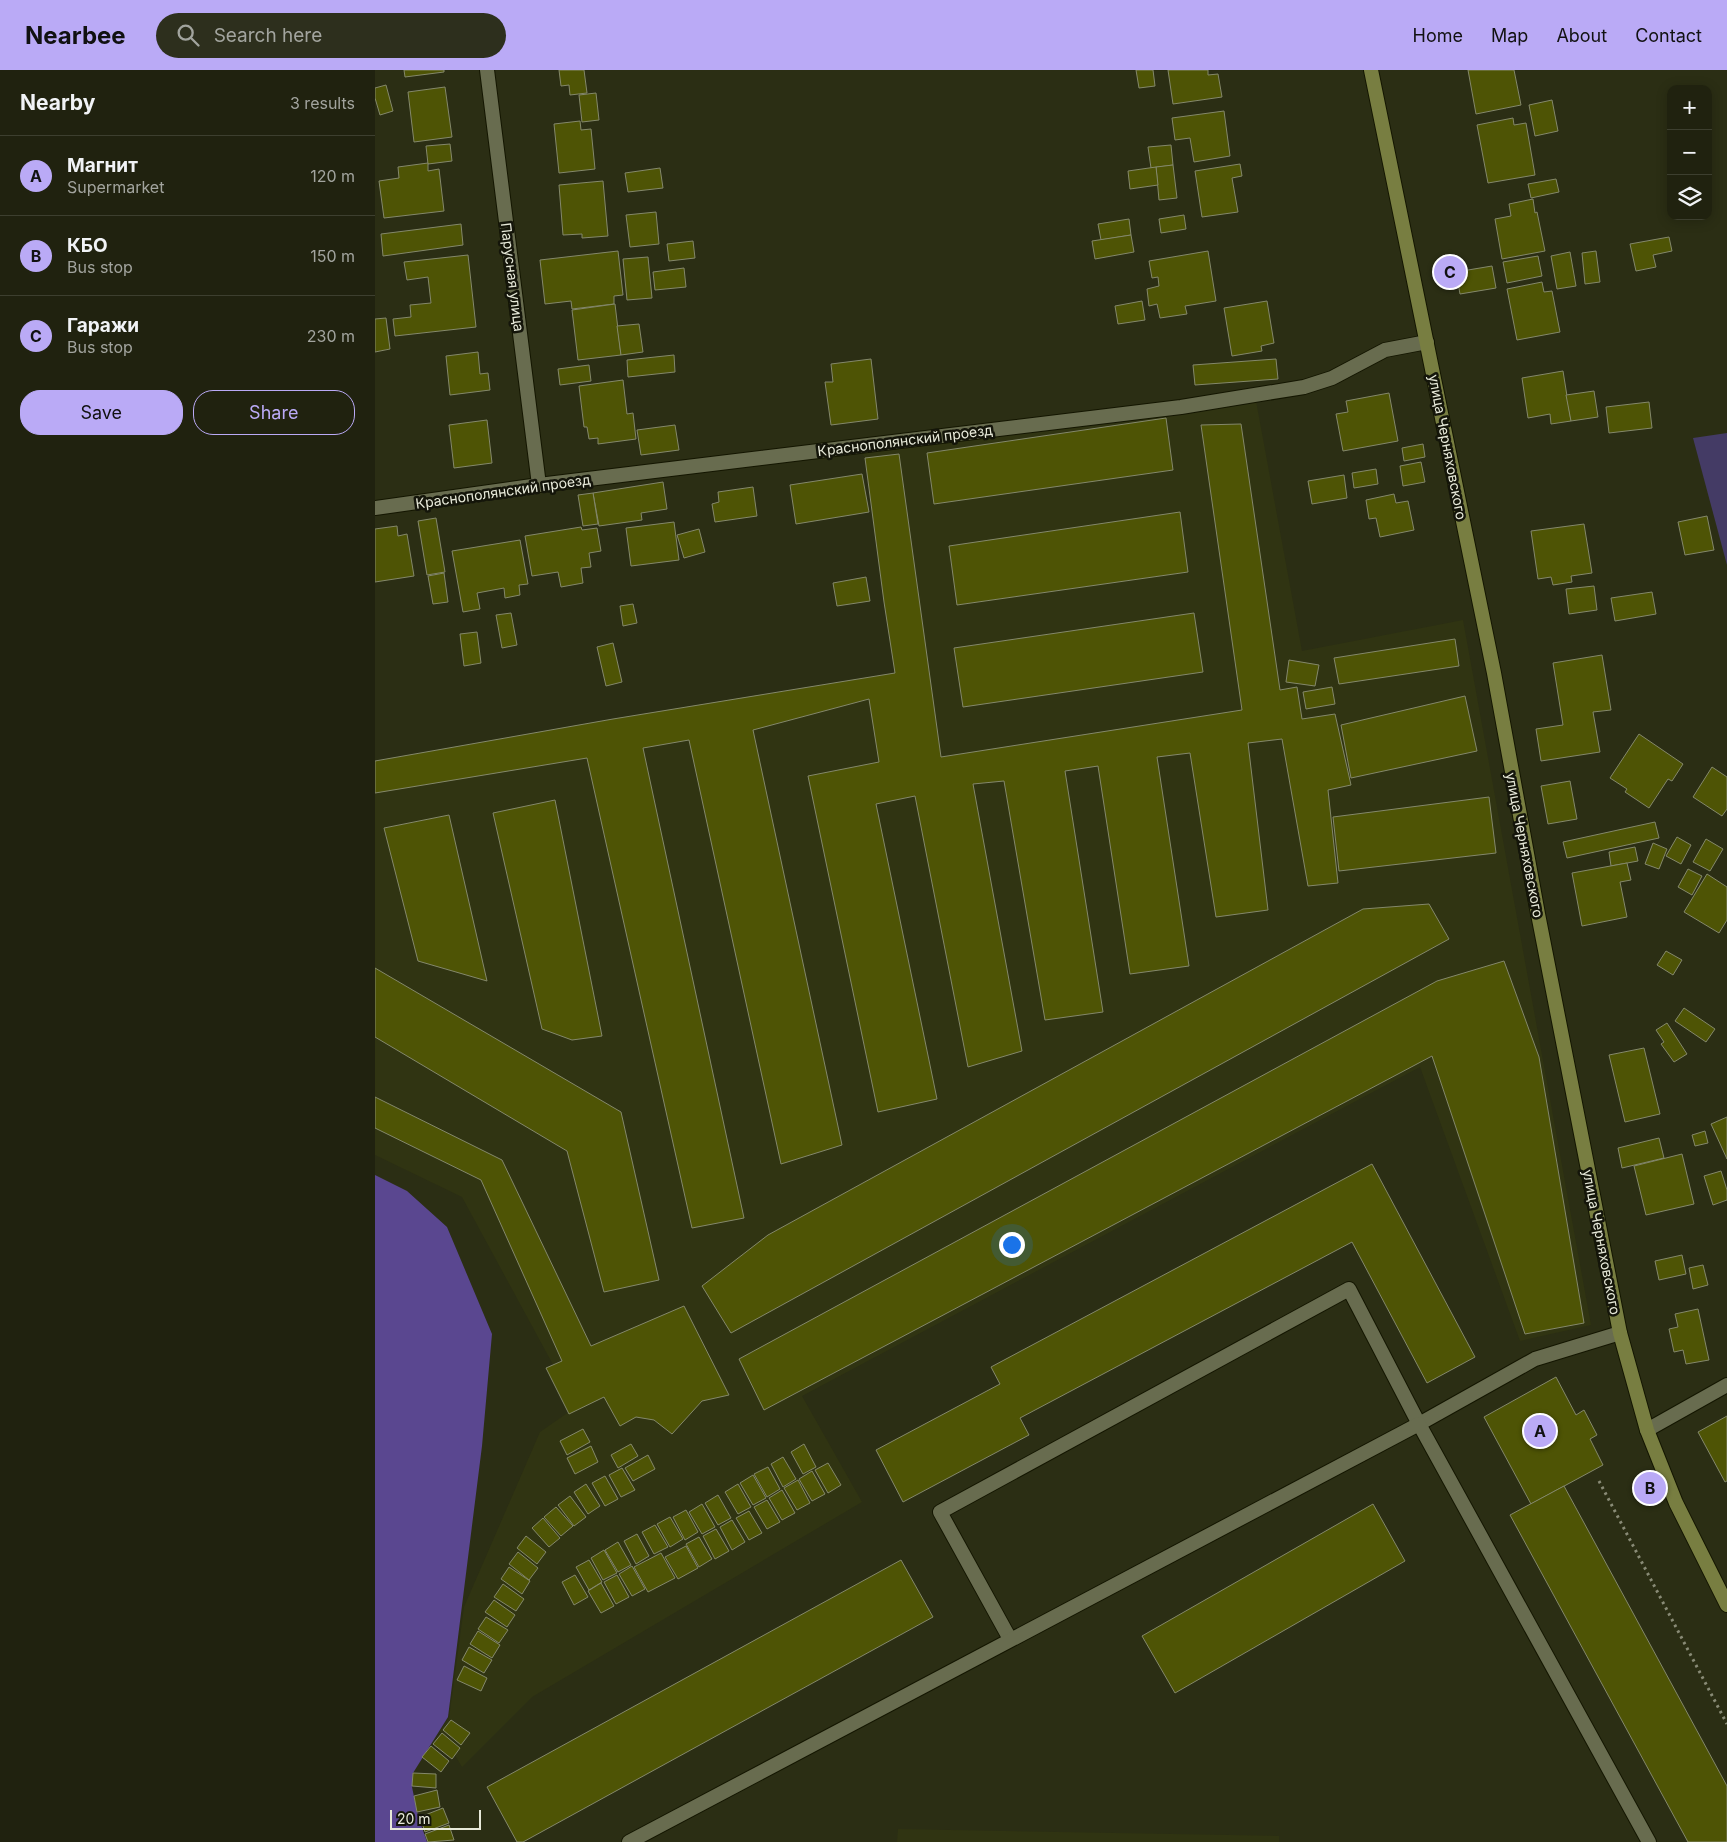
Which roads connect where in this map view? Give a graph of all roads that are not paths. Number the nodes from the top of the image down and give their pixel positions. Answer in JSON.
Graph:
{"nodes":[{"id":1,"x":487,"y":70,"type":"edge"},
{"id":2,"x":1371,"y":70,"type":"edge"},
{"id":3,"x":1427,"y":342,"type":"junction"},
{"id":4,"x":539,"y":485,"type":"junction"},
{"id":5,"x":375,"y":508,"type":"edge"},
{"id":6,"x":1620,"y":1333,"type":"junction"},
{"id":7,"x":1727,"y":1385,"type":"edge"},
{"id":8,"x":1419,"y":1424,"type":"junction"},
{"id":9,"x":1647,"y":1430,"type":"junction"},
{"id":10,"x":1727,"y":1605,"type":"edge"},
{"id":11,"x":1010,"y":1639,"type":"junction"},
{"id":12,"x":629,"y":1842,"type":"edge"},
{"id":13,"x":1649,"y":1842,"type":"edge"}],
"edges":[{"from":1,"to":4,"type":"street","name":"Парусная улица"},
{"from":2,"to":3,"type":"main road","name":"улица Черняховского"},
{"from":3,"to":4,"type":"street","name":"Краснополянский проезд"},
{"from":3,"to":6,"type":"main road","name":"улица Черняховского"},
{"from":4,"to":5,"type":"street","name":"Краснополянский проезд"},
{"from":6,"to":8,"type":"street"},
{"from":6,"to":9,"type":"main road","name":"улица Черняховского"},
{"from":7,"to":9,"type":"street"},
{"from":8,"to":11,"type":"street"},
{"from":8,"to":11,"type":"street"},
{"from":8,"to":13,"type":"street"},
{"from":9,"to":10,"type":"main road","name":"улица Черняховского"},
{"from":11,"to":12,"type":"street"}]}
